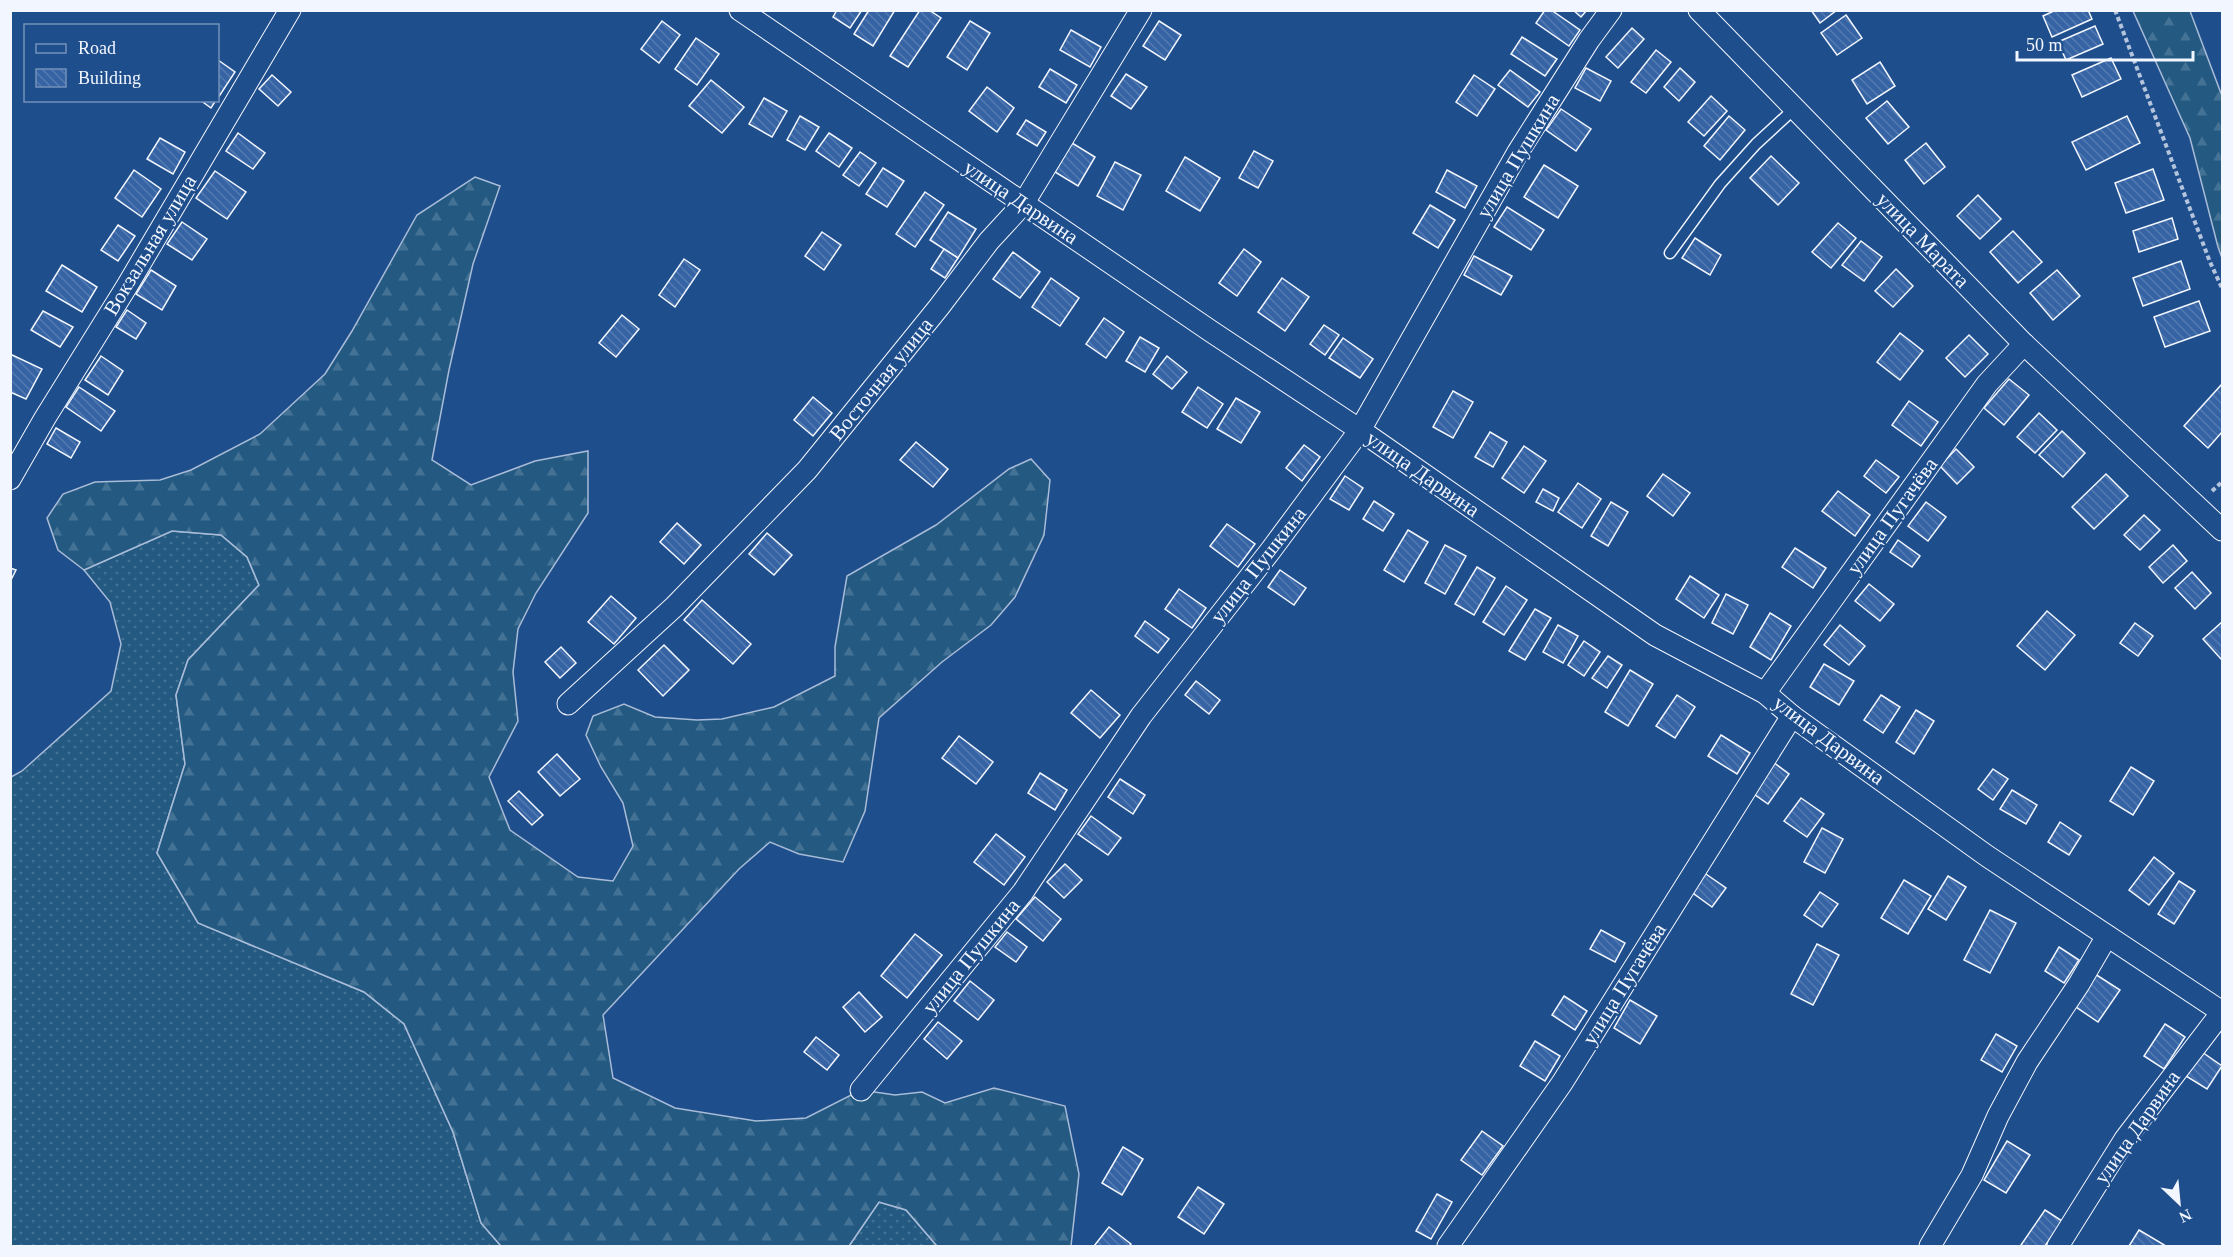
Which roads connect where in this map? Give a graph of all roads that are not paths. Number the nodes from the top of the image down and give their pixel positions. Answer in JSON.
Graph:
{"nodes":[{"id":1,"x":290,"y":10,"type":"edge"},
{"id":2,"x":740,"y":10,"type":"edge"},
{"id":3,"x":1141,"y":10,"type":"edge"},
{"id":4,"x":1611,"y":10,"type":"edge"},
{"id":5,"x":1699,"y":10,"type":"edge"},
{"id":6,"x":1794,"y":109,"type":"junction"},
{"id":7,"x":1023,"y":204,"type":"junction"},
{"id":8,"x":1670,"y":253,"type":"dead end"},
{"id":9,"x":2024,"y":344,"type":"junction"},
{"id":10,"x":1360,"y":430,"type":"junction"},
{"id":11,"x":10,"y":479,"type":"edge"},
{"id":12,"x":2223,"y":530,"type":"edge"},
{"id":13,"x":1766,"y":693,"type":"junction"},
{"id":14,"x":568,"y":704,"type":"dead end"},
{"id":15,"x":1792,"y":716,"type":"junction"},
{"id":16,"x":2107,"y":936,"type":"junction"},
{"id":17,"x":2222,"y":1012,"type":"edge"},
{"id":18,"x":861,"y":1090,"type":"dead end"},
{"id":19,"x":1448,"y":1246,"type":"edge"},
{"id":20,"x":1930,"y":1246,"type":"edge"},
{"id":21,"x":2058,"y":1246,"type":"edge"}],
"edges":[{"from":1,"to":11,"type":"street","name":"Вокзальная улица"},
{"from":2,"to":7,"type":"street","name":"улица Дарвина"},
{"from":3,"to":7,"type":"street","name":"Восточная улица"},
{"from":4,"to":10,"type":"street","name":"улица Пушкина"},
{"from":5,"to":6,"type":"street","name":"улица Марата"},
{"from":6,"to":8,"type":"lane"},
{"from":6,"to":9,"type":"street","name":"улица Марата"},
{"from":7,"to":10,"type":"street","name":"улица Дарвина"},
{"from":7,"to":14,"type":"street","name":"Восточная улица"},
{"from":9,"to":12,"type":"street","name":"улица Марата"},
{"from":9,"to":13,"type":"street","name":"улица Пугачёва"},
{"from":10,"to":13,"type":"street","name":"улица Дарвина"},
{"from":10,"to":18,"type":"street","name":"улица Пушкина"},
{"from":13,"to":15,"type":"street","name":"улица Дарвина"},
{"from":15,"to":16,"type":"street","name":"улица Дарвина"},
{"from":15,"to":19,"type":"street","name":"улица Пугачёва"},
{"from":16,"to":17,"type":"street","name":"улица Дарвина"},
{"from":16,"to":20,"type":"street"},
{"from":17,"to":21,"type":"street","name":"улица Дарвина"}]}
